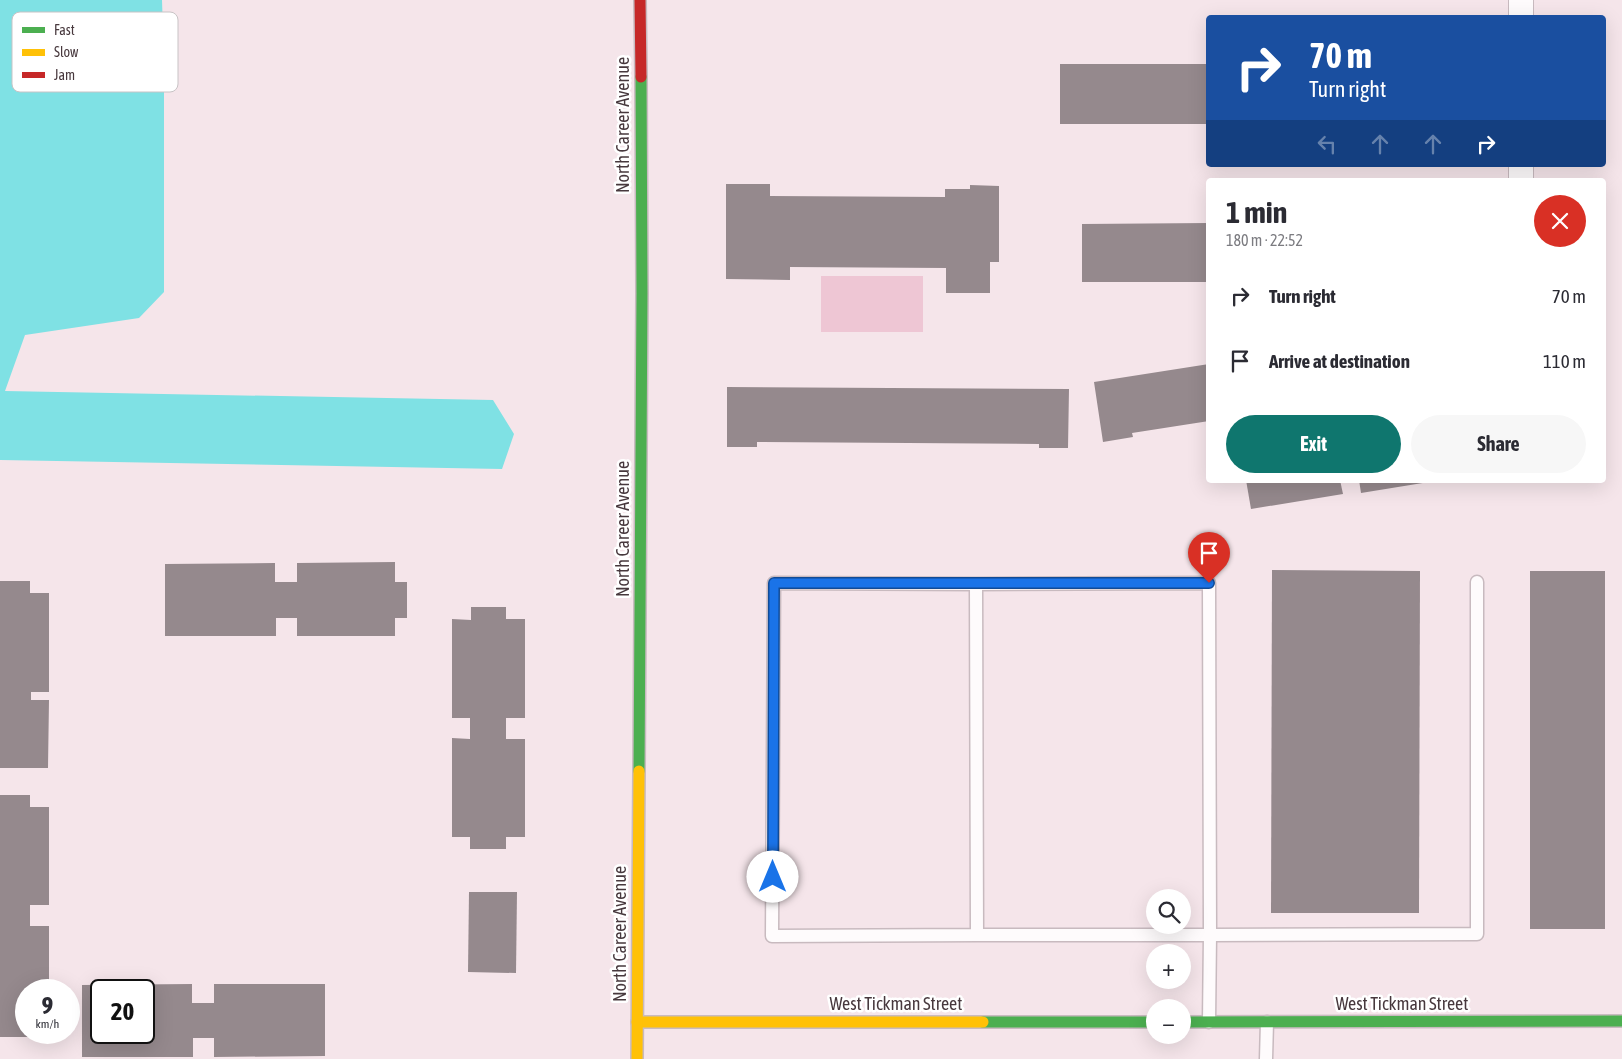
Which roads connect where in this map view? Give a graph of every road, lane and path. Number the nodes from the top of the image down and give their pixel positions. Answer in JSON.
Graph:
{"nodes":[{"id":1,"x":640,"y":0,"type":"edge"},
{"id":2,"x":1521,"y":0,"type":"edge"},
{"id":3,"x":1521,"y":15,"type":"edge"},
{"id":4,"x":1477,"y":582,"type":"dead end"},
{"id":5,"x":976,"y":584,"type":"junction"},
{"id":6,"x":977,"y":935,"type":"junction"},
{"id":7,"x":1210,"y":935,"type":"junction"},
{"id":8,"x":1622,"y":1021,"type":"edge"},
{"id":9,"x":637,"y":1022,"type":"junction"},
{"id":10,"x":1146,"y":1022,"type":"edge"},
{"id":11,"x":1191,"y":1022,"type":"edge"},
{"id":12,"x":1209,"y":1022,"type":"junction"},
{"id":13,"x":1267,"y":1022,"type":"junction"},
{"id":14,"x":637,"y":1059,"type":"edge"},
{"id":15,"x":1266,"y":1059,"type":"edge"}],
"edges":[{"from":1,"to":9,"type":"street","name":"North Career Avenue"},
{"from":2,"to":3,"type":"street"},
{"from":4,"to":7,"type":"lane"},
{"from":5,"to":6,"type":"lane"},
{"from":5,"to":6,"type":"lane"},
{"from":5,"to":7,"type":"lane"},
{"from":6,"to":7,"type":"lane"},
{"from":7,"to":12,"type":"lane"},
{"from":8,"to":13,"type":"street","name":"West Tickman Street"},
{"from":9,"to":10,"type":"street","name":"West Tickman Street"},
{"from":9,"to":14,"type":"street","name":"North Career Avenue"},
{"from":11,"to":12,"type":"street","name":"West Tickman Street"},
{"from":12,"to":13,"type":"street","name":"West Tickman Street"},
{"from":13,"to":15,"type":"lane"}]}
